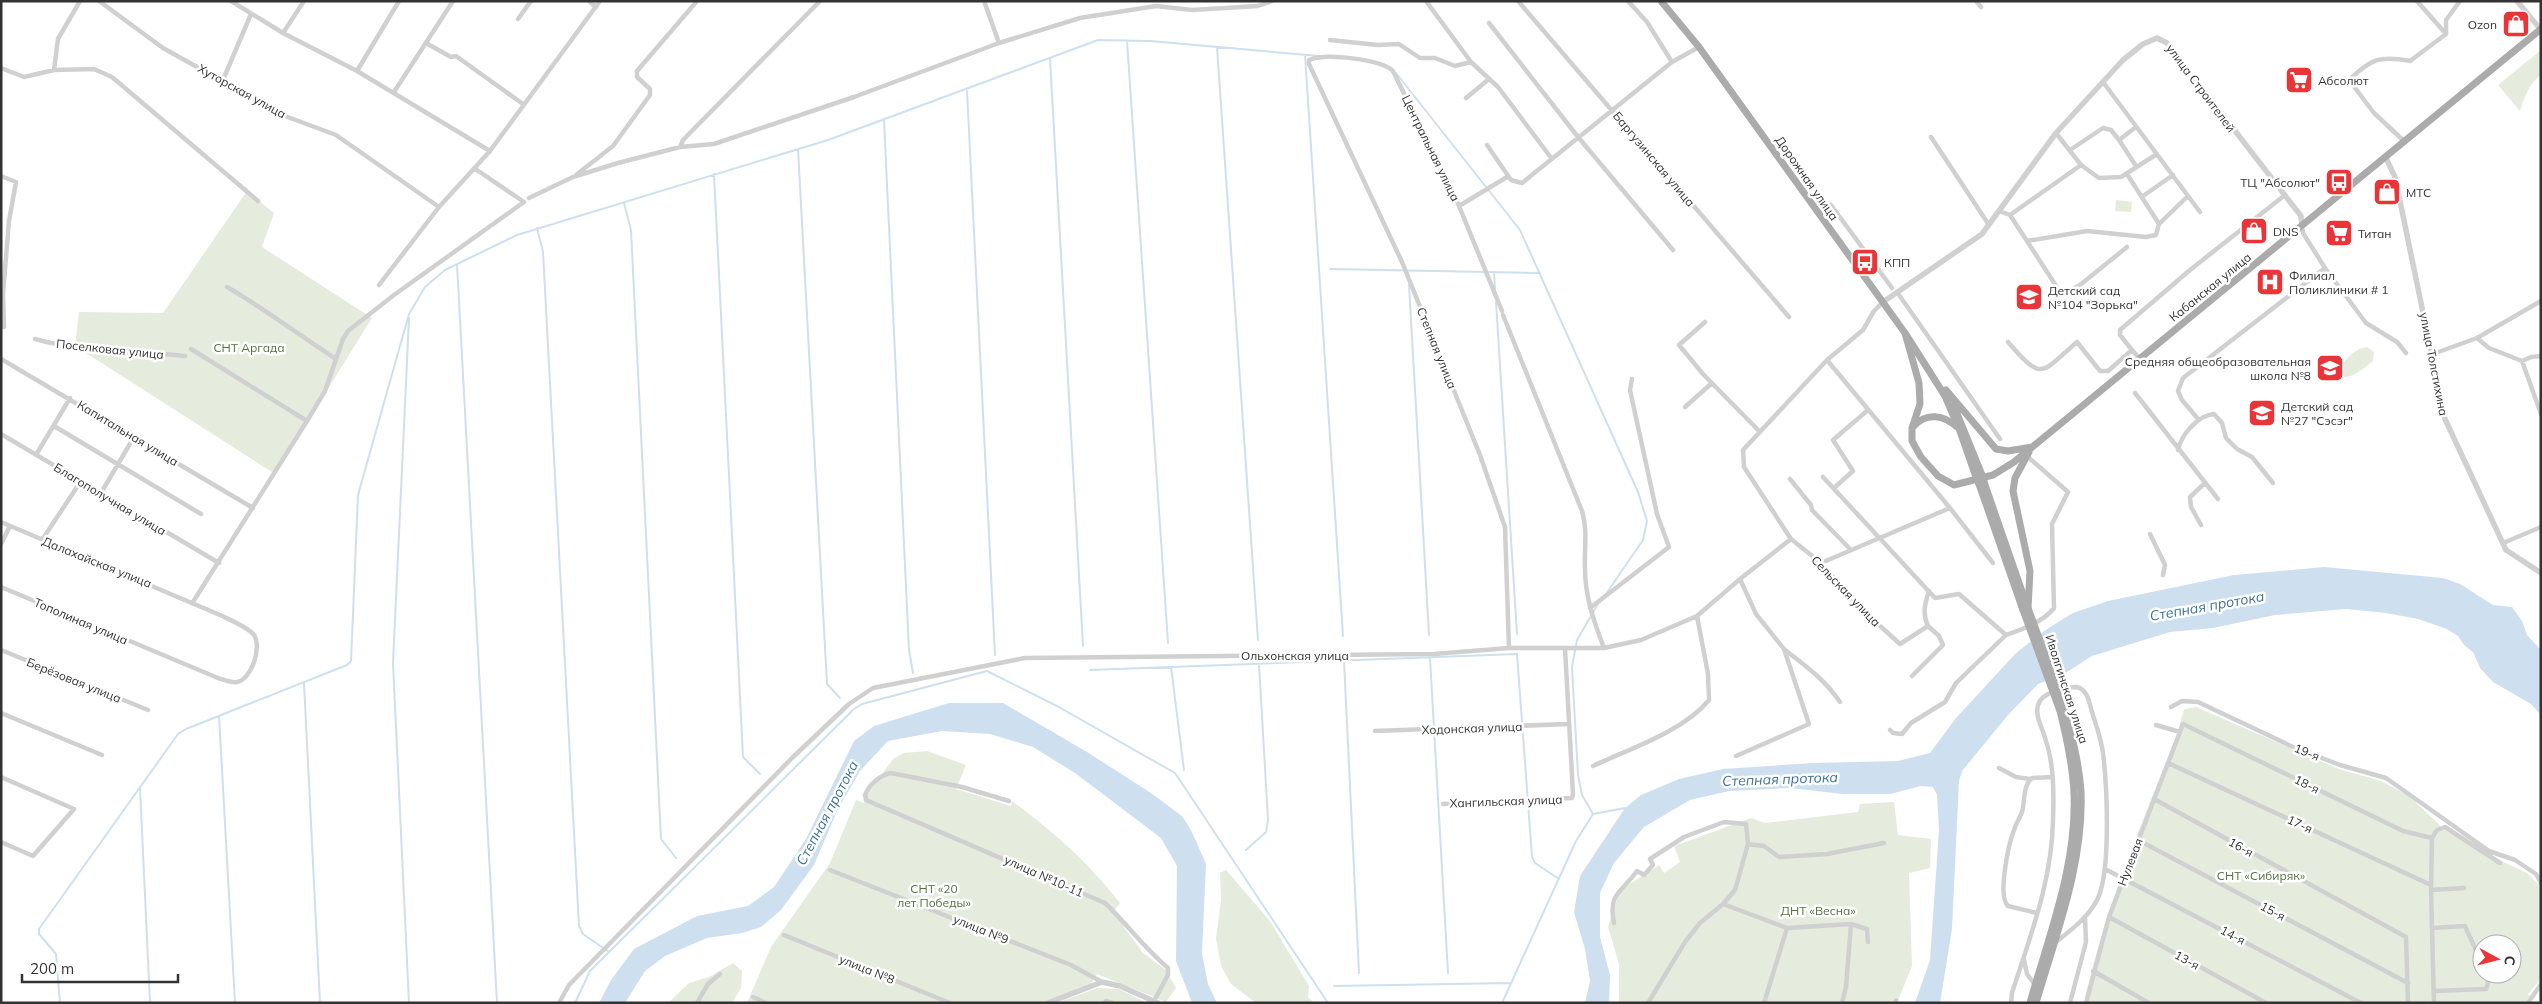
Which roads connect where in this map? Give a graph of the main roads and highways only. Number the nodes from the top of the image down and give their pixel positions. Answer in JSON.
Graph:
{"nodes":[{"id":1,"x":1661,"y":1,"type":"edge"},
{"id":2,"x":2541,"y":30,"type":"edge"},
{"id":3,"x":1905,"y":333,"type":"junction"},
{"id":4,"x":1930,"y":370,"type":"junction"},
{"id":5,"x":1946,"y":390,"type":"junction"},
{"id":6,"x":1912,"y":428,"type":"junction"},
{"id":7,"x":1960,"y":431,"type":"junction"},
{"id":8,"x":2032,"y":447,"type":"junction"},
{"id":9,"x":1980,"y":479,"type":"junction"},
{"id":10,"x":2025,"y":609,"type":"junction"},
{"id":11,"x":2062,"y":710,"type":"junction"},
{"id":12,"x":2030,"y":1003,"type":"edge"},
{"id":13,"x":2036,"y":1003,"type":"edge"}],
"edges":[{"from":1,"to":3,"type":"main road","name":"Дорожная улица"},
{"from":2,"to":8,"type":"main road","name":"Кабанская улица"},
{"from":3,"to":4,"type":"main road","name":"Дорожная улица"},
{"from":3,"to":6,"type":"main road"},
{"from":4,"to":5,"type":"main road","name":"Дорожная улица"},
{"from":4,"to":7,"type":"main road","name":"Дорожная улица"},
{"from":5,"to":8,"type":"main road"},
{"from":5,"to":9,"type":"main road","name":"Дорожная улица"},
{"from":6,"to":7,"type":"main road"},
{"from":6,"to":8,"type":"main road","name":"Кабанская улица"},
{"from":7,"to":9,"type":"main road","name":"Дорожная улица"},
{"from":8,"to":10,"type":"main road","name":"Кабанская улица"},
{"from":9,"to":10,"type":"main road","name":"Иволгинская улица"},
{"from":10,"to":11,"type":"main road","name":"Иволгинская улица","bridge":true},
{"from":11,"to":12,"type":"main road","name":"Иволгинская улица"},
{"from":11,"to":13,"type":"main road","name":"Иволгинская улица"}]}
